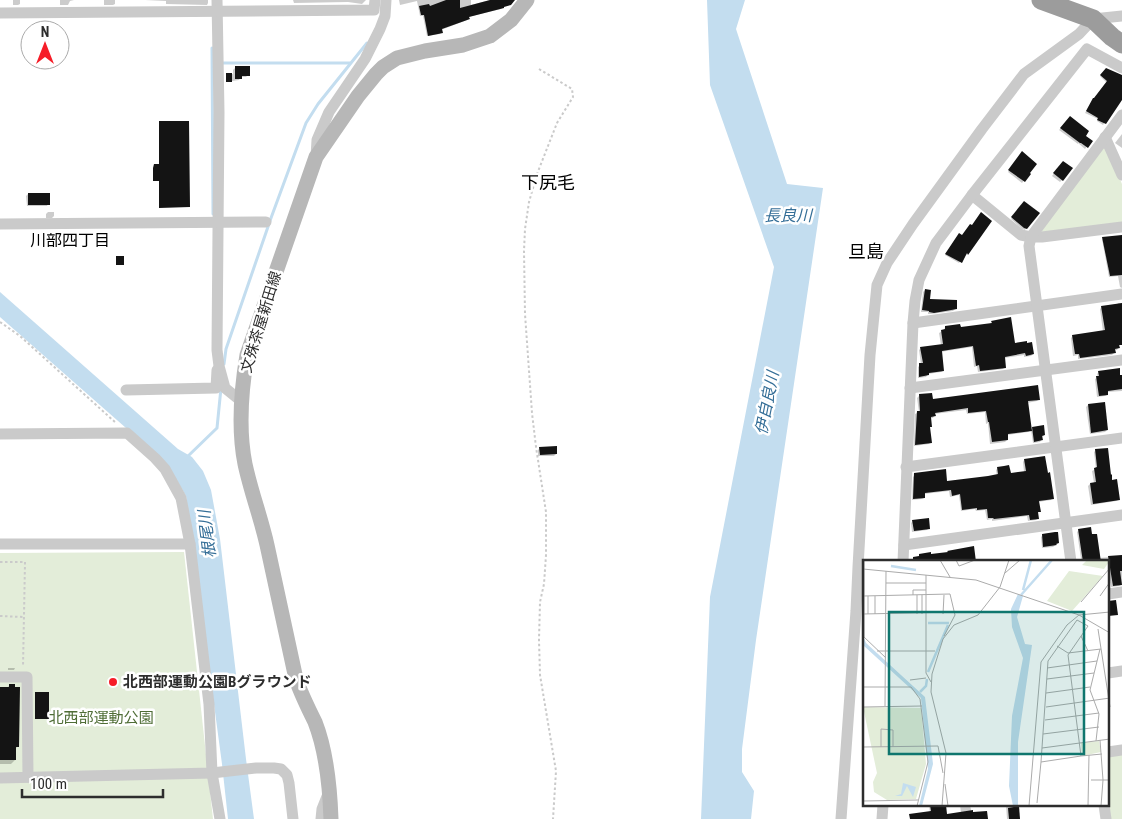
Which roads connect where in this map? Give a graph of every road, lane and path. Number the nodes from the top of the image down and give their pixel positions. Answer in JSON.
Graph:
{"nodes":[{"id":1,"x":375,"y":0,"type":"edge"},
{"id":2,"x":386,"y":0,"type":"edge"},
{"id":3,"x":527,"y":0,"type":"edge"},
{"id":4,"x":1041,"y":0,"type":"edge"},
{"id":5,"x":194,"y":5,"type":"edge"},
{"id":6,"x":217,"y":5,"type":"edge"},
{"id":7,"x":314,"y":5,"type":"edge"},
{"id":8,"x":162,"y":6,"type":"edge"},
{"id":9,"x":0,"y":13,"type":"edge"},
{"id":10,"x":1122,"y":16,"type":"edge"},
{"id":11,"x":1090,"y":18,"type":"junction"},
{"id":12,"x":1122,"y":44,"type":"edge"},
{"id":13,"x":1122,"y":68,"type":"edge"},
{"id":14,"x":539,"y":69,"type":"dead end"},
{"id":15,"x":1122,"y":115,"type":"edge"},
{"id":16,"x":1105,"y":137,"type":"junction"},
{"id":17,"x":316,"y":157,"type":"junction"},
{"id":18,"x":1122,"y":175,"type":"edge"},
{"id":19,"x":972,"y":195,"type":"junction"},
{"id":20,"x":218,"y":222,"type":"junction"},
{"id":21,"x":266,"y":222,"type":"dead end"},
{"id":22,"x":0,"y":224,"type":"edge"},
{"id":23,"x":1122,"y":228,"type":"edge"},
{"id":24,"x":1031,"y":238,"type":"junction"},
{"id":25,"x":1122,"y":294,"type":"edge"},
{"id":26,"x":1037,"y":306,"type":"junction"},
{"id":27,"x":0,"y":322,"type":"edge"},
{"id":28,"x":913,"y":323,"type":"junction"},
{"id":29,"x":217,"y":350,"type":"junction"},
{"id":30,"x":1122,"y":360,"type":"edge"},
{"id":31,"x":1046,"y":370,"type":"junction"},
{"id":32,"x":910,"y":388,"type":"junction"},
{"id":33,"x":126,"y":390,"type":"dead end"},
{"id":34,"x":241,"y":401,"type":"junction"},
{"id":35,"x":127,"y":433,"type":"junction"},
{"id":36,"x":0,"y":434,"type":"edge"},
{"id":37,"x":1122,"y":438,"type":"edge"},
{"id":38,"x":1056,"y":446,"type":"junction"},
{"id":39,"x":906,"y":467,"type":"junction"},
{"id":40,"x":1122,"y":515,"type":"edge"},
{"id":41,"x":1066,"y":523,"type":"junction"},
{"id":42,"x":0,"y":544,"type":"edge"},
{"id":43,"x":190,"y":544,"type":"junction"},
{"id":44,"x":904,"y":545,"type":"junction"},
{"id":45,"x":903,"y":560,"type":"edge"},
{"id":46,"x":1071,"y":560,"type":"edge"},
{"id":47,"x":0,"y":562,"type":"edge"},
{"id":48,"x":0,"y":616,"type":"edge"},
{"id":49,"x":24,"y":617,"type":"junction"},
{"id":50,"x":24,"y":668,"type":"dead end"},
{"id":51,"x":0,"y":677,"type":"edge"},
{"id":52,"x":212,"y":773,"type":"junction"},
{"id":53,"x":28,"y":777,"type":"junction"},
{"id":54,"x":0,"y":778,"type":"edge"},
{"id":55,"x":329,"y":792,"type":"junction"},
{"id":56,"x":883,"y":806,"type":"edge"},
{"id":57,"x":1104,"y":806,"type":"edge"},
{"id":58,"x":220,"y":819,"type":"edge"},
{"id":59,"x":292,"y":819,"type":"edge"},
{"id":60,"x":321,"y":819,"type":"edge"},
{"id":61,"x":331,"y":819,"type":"edge"},
{"id":62,"x":552,"y":819,"type":"edge"},
{"id":63,"x":841,"y":819,"type":"edge"},
{"id":64,"x":882,"y":819,"type":"edge"},
{"id":65,"x":1106,"y":819,"type":"edge"}],
"edges":[{"from":1,"to":7,"type":"street"},
{"from":2,"to":17,"type":"street"},
{"from":3,"to":17,"type":"main road","name":"文殊茶屋新田線"},
{"from":4,"to":11,"type":"highway"},
{"from":5,"to":6,"type":"street"},
{"from":5,"to":8,"type":"street"},
{"from":6,"to":7,"type":"street"},
{"from":6,"to":20,"type":"street"},
{"from":8,"to":9,"type":"street"},
{"from":10,"to":11,"type":"street"},
{"from":11,"to":12,"type":"highway"},
{"from":11,"to":63,"type":"street"},
{"from":13,"to":19,"type":"street"},
{"from":14,"to":62,"type":"path"},
{"from":15,"to":16,"type":"street"},
{"from":16,"to":18,"type":"street"},
{"from":16,"to":24,"type":"street"},
{"from":17,"to":34,"type":"main road","name":"文殊茶屋新田線"},
{"from":19,"to":24,"type":"street"},
{"from":19,"to":28,"type":"street"},
{"from":20,"to":21,"type":"street"},
{"from":20,"to":22,"type":"street"},
{"from":20,"to":29,"type":"street"},
{"from":23,"to":24,"type":"street"},
{"from":24,"to":26,"type":"street"},
{"from":25,"to":26,"type":"street"},
{"from":26,"to":28,"type":"street"},
{"from":26,"to":31,"type":"street"},
{"from":27,"to":35,"type":"path"},
{"from":28,"to":32,"type":"street"},
{"from":29,"to":33,"type":"street"},
{"from":29,"to":34,"type":"street"},
{"from":30,"to":31,"type":"street"},
{"from":31,"to":32,"type":"street"},
{"from":31,"to":38,"type":"street"},
{"from":32,"to":39,"type":"street"},
{"from":34,"to":55,"type":"main road","name":"文殊茶屋新田線"},
{"from":35,"to":36,"type":"street"},
{"from":35,"to":43,"type":"street"},
{"from":37,"to":38,"type":"street"},
{"from":38,"to":39,"type":"street"},
{"from":38,"to":41,"type":"street"},
{"from":39,"to":44,"type":"street"},
{"from":40,"to":41,"type":"street"},
{"from":41,"to":44,"type":"street"},
{"from":41,"to":46,"type":"street"},
{"from":42,"to":43,"type":"street"},
{"from":43,"to":52,"type":"street"},
{"from":44,"to":45,"type":"street"},
{"from":47,"to":49,"type":"path"},
{"from":48,"to":49,"type":"path"},
{"from":49,"to":50,"type":"path"},
{"from":51,"to":53,"type":"street"},
{"from":52,"to":53,"type":"street"},
{"from":52,"to":58,"type":"street"},
{"from":52,"to":59,"type":"street"},
{"from":53,"to":54,"type":"street"},
{"from":55,"to":60,"type":"street"},
{"from":55,"to":61,"type":"main road","name":"文殊茶屋新田線"},
{"from":56,"to":64,"type":"street"},
{"from":57,"to":65,"type":"street"}]}
